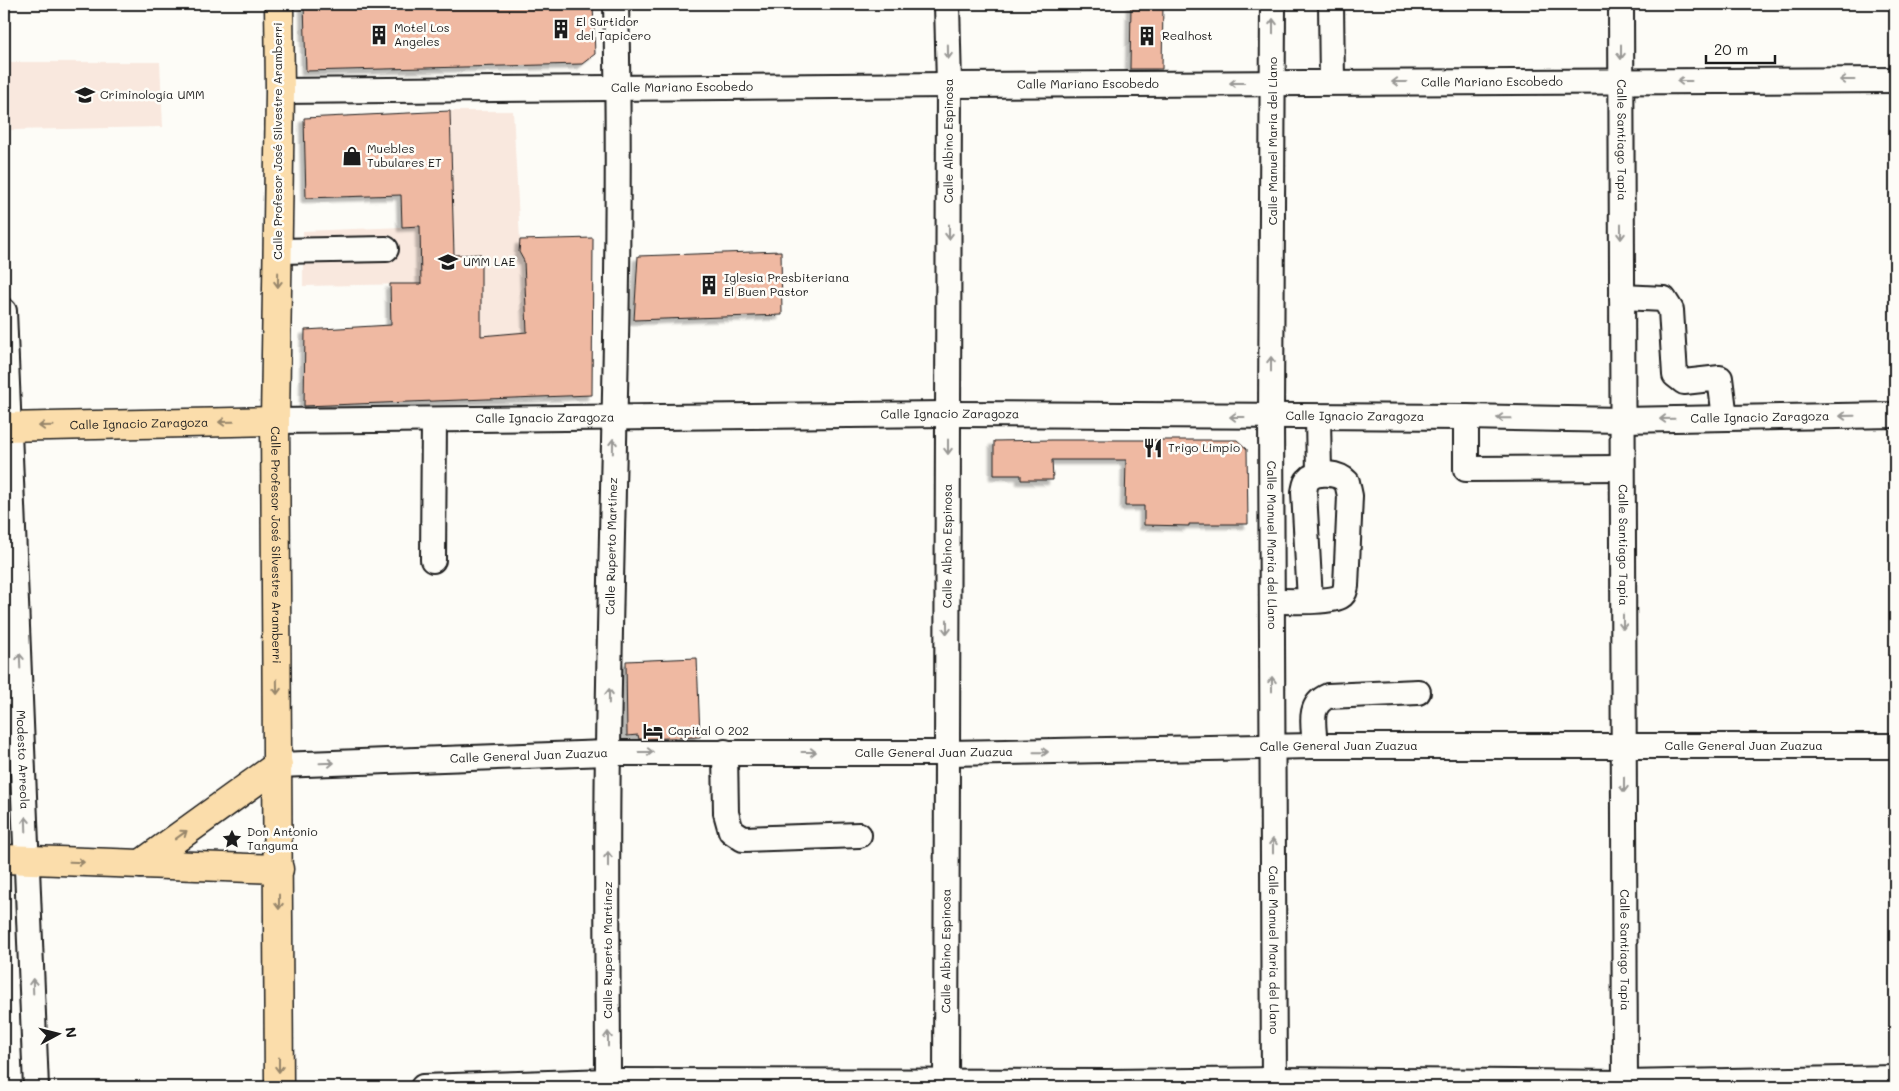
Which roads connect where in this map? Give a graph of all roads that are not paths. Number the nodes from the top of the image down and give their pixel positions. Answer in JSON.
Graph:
{"nodes":[{"id":1,"x":279,"y":4,"type":"edge"},
{"id":2,"x":616,"y":4,"type":"edge"},
{"id":3,"x":947,"y":4,"type":"edge"},
{"id":4,"x":1273,"y":4,"type":"edge"},
{"id":5,"x":1331,"y":4,"type":"edge"},
{"id":6,"x":1622,"y":4,"type":"edge"},
{"id":7,"x":1895,"y":80,"type":"edge"},
{"id":8,"x":1273,"y":82,"type":"junction"},
{"id":9,"x":1332,"y":82,"type":"junction"},
{"id":10,"x":1621,"y":82,"type":"junction"},
{"id":11,"x":949,"y":85,"type":"junction"},
{"id":12,"x":618,"y":88,"type":"junction"},
{"id":13,"x":280,"y":91,"type":"junction"},
{"id":14,"x":386,"y":249,"type":"dead end"},
{"id":15,"x":278,"y":251,"type":"junction"},
{"id":16,"x":1622,"y":296,"type":"junction"},
{"id":17,"x":4,"y":311,"type":"edge"},
{"id":18,"x":948,"y":414,"type":"junction"},
{"id":19,"x":1895,"y":414,"type":"edge"},
{"id":20,"x":1271,"y":417,"type":"junction"},
{"id":21,"x":1318,"y":417,"type":"junction"},
{"id":22,"x":1466,"y":417,"type":"junction"},
{"id":23,"x":614,"y":418,"type":"junction"},
{"id":24,"x":1726,"y":418,"type":"junction"},
{"id":25,"x":434,"y":420,"type":"junction"},
{"id":26,"x":1622,"y":420,"type":"junction"},
{"id":27,"x":275,"y":421,"type":"junction"},
{"id":28,"x":7,"y":427,"type":"edge"},
{"id":29,"x":1622,"y":468,"type":"junction"},
{"id":30,"x":1319,"y":474,"type":"junction"},
{"id":31,"x":433,"y":560,"type":"dead end"},
{"id":32,"x":1310,"y":600,"type":"junction"},
{"id":33,"x":1272,"y":601,"type":"junction"},
{"id":34,"x":1418,"y":692,"type":"dead end"},
{"id":35,"x":1314,"y":746,"type":"junction"},
{"id":36,"x":1623,"y":746,"type":"junction"},
{"id":37,"x":1895,"y":746,"type":"edge"},
{"id":38,"x":1272,"y":748,"type":"junction"},
{"id":39,"x":725,"y":752,"type":"junction"},
{"id":40,"x":608,"y":753,"type":"junction"},
{"id":41,"x":947,"y":753,"type":"junction"},
{"id":42,"x":278,"y":765,"type":"junction"},
{"id":43,"x":859,"y":835,"type":"dead end"},
{"id":44,"x":16,"y":860,"type":"edge"},
{"id":45,"x":141,"y":864,"type":"junction"},
{"id":46,"x":279,"y":869,"type":"junction"},
{"id":47,"x":1895,"y":1078,"type":"edge"},
{"id":48,"x":1274,"y":1083,"type":"edge"},
{"id":49,"x":608,"y":1084,"type":"edge"},
{"id":50,"x":946,"y":1085,"type":"edge"},
{"id":51,"x":1107,"y":1085,"type":"edge"},
{"id":52,"x":1625,"y":1085,"type":"edge"},
{"id":53,"x":36,"y":1087,"type":"edge"},
{"id":54,"x":280,"y":1087,"type":"edge"},
{"id":55,"x":423,"y":1087,"type":"edge"}],
"edges":[{"from":1,"to":13,"type":"main road","name":"Calle Profesor José Silvestre Aramberri"},
{"from":2,"to":12,"type":"street","name":"Calle Ruperto Martínez"},
{"from":3,"to":11,"type":"street","name":"Calle Albino Espinosa","one_way":true},
{"from":8,"to":4,"type":"street","name":"Calle Manuel Maria del Llano","one_way":true},
{"from":5,"to":9,"type":"street"},
{"from":6,"to":10,"type":"street","name":"Calle Santiago Tapia","one_way":true},
{"from":7,"to":10,"type":"street","name":"Calle Mariano Escobedo","one_way":true},
{"from":8,"to":9,"type":"street","name":"Calle Mariano Escobedo"},
{"from":8,"to":11,"type":"street","name":"Calle Mariano Escobedo","one_way":true},
{"from":20,"to":8,"type":"street","name":"Calle Manuel Maria del Llano","one_way":true},
{"from":10,"to":9,"type":"street","name":"Calle Mariano Escobedo","one_way":true},
{"from":10,"to":16,"type":"street","name":"Calle Santiago Tapia","one_way":true},
{"from":11,"to":12,"type":"street","name":"Calle Mariano Escobedo"},
{"from":11,"to":18,"type":"street","name":"Calle Albino Espinosa","one_way":true},
{"from":12,"to":13,"type":"street","name":"Calle Mariano Escobedo"},
{"from":12,"to":23,"type":"street","name":"Calle Ruperto Martínez"},
{"from":13,"to":15,"type":"main road","name":"Calle Profesor José Silvestre Aramberri"},
{"from":14,"to":15,"type":"street"},
{"from":15,"to":27,"type":"main road","name":"Calle Profesor José Silvestre Aramberri","one_way":true},
{"from":16,"to":24,"type":"street"},
{"from":16,"to":26,"type":"street","name":"Calle Santiago Tapia"},
{"from":17,"to":28,"type":"street","name":"Modesto Arreola"},
{"from":20,"to":18,"type":"street","name":"Calle Ignacio Zaragoza","one_way":true},
{"from":18,"to":23,"type":"street","name":"Calle Ignacio Zaragoza"},
{"from":18,"to":41,"type":"street","name":"Calle Albino Espinosa","one_way":true},
{"from":19,"to":24,"type":"street","name":"Calle Ignacio Zaragoza","one_way":true},
{"from":20,"to":21,"type":"street","name":"Calle Ignacio Zaragoza"},
{"from":20,"to":33,"type":"street","name":"Calle Manuel Maria del Llano"},
{"from":21,"to":22,"type":"street","name":"Calle Ignacio Zaragoza"},
{"from":21,"to":30,"type":"street"},
{"from":26,"to":22,"type":"street","name":"Calle Ignacio Zaragoza","one_way":true},
{"from":22,"to":29,"type":"street"},
{"from":23,"to":25,"type":"street","name":"Calle Ignacio Zaragoza"},
{"from":40,"to":23,"type":"street","name":"Calle Ruperto Martínez","one_way":true},
{"from":24,"to":26,"type":"street","name":"Calle Ignacio Zaragoza","one_way":true},
{"from":25,"to":27,"type":"street","name":"Calle Ignacio Zaragoza"},
{"from":25,"to":31,"type":"street"},
{"from":26,"to":29,"type":"street","name":"Calle Santiago Tapia"},
{"from":27,"to":28,"type":"main road","name":"Calle Ignacio Zaragoza","one_way":true},
{"from":27,"to":42,"type":"main road","name":"Calle Profesor José Silvestre Aramberri","one_way":true},
{"from":44,"to":28,"type":"street","name":"Modesto Arreola","one_way":true},
{"from":29,"to":36,"type":"street","name":"Calle Santiago Tapia","one_way":true},
{"from":30,"to":32,"type":"street"},
{"from":30,"to":32,"type":"street"},
{"from":32,"to":33,"type":"street"},
{"from":38,"to":33,"type":"street","name":"Calle Manuel Maria del Llano","one_way":true},
{"from":34,"to":35,"type":"street"},
{"from":35,"to":36,"type":"street","name":"Calle General Juan Zuazua"},
{"from":35,"to":38,"type":"street","name":"Calle General Juan Zuazua"},
{"from":36,"to":37,"type":"street","name":"Calle General Juan Zuazua"},
{"from":36,"to":52,"type":"street","name":"Calle Santiago Tapia","one_way":true},
{"from":41,"to":38,"type":"street","name":"Calle General Juan Zuazua","one_way":true},
{"from":48,"to":38,"type":"street","name":"Calle Manuel Maria del Llano","one_way":true},
{"from":40,"to":39,"type":"street","name":"Calle General Juan Zuazua","one_way":true},
{"from":39,"to":41,"type":"street","name":"Calle General Juan Zuazua","one_way":true},
{"from":39,"to":43,"type":"street"},
{"from":42,"to":40,"type":"street","name":"Calle General Juan Zuazua","one_way":true},
{"from":49,"to":40,"type":"street","name":"Calle Ruperto Martínez","one_way":true},
{"from":41,"to":50,"type":"street","name":"Calle Albino Espinosa"},
{"from":45,"to":42,"type":"main road","one_way":true},
{"from":42,"to":46,"type":"main road","name":"Calle Profesor José Silvestre Aramberri"},
{"from":44,"to":45,"type":"main road","one_way":true},
{"from":53,"to":44,"type":"street","name":"Modesto Arreola","one_way":true},
{"from":45,"to":46,"type":"main road"},
{"from":46,"to":54,"type":"main road","name":"Calle Profesor José Silvestre Aramberri","one_way":true},
{"from":47,"to":52,"type":"street"},
{"from":48,"to":51,"type":"street"},
{"from":48,"to":52,"type":"street"},
{"from":49,"to":50,"type":"street"},
{"from":49,"to":55,"type":"street"},
{"from":50,"to":51,"type":"street"}]}
